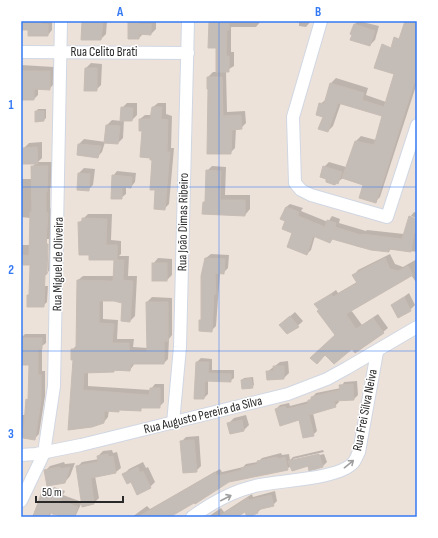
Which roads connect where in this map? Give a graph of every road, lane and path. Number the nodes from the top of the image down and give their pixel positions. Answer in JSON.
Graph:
{"nodes":[{"id":1,"x":61,"y":21,"type":"edge"},
{"id":2,"x":188,"y":21,"type":"edge"},
{"id":3,"x":321,"y":21,"type":"edge"},
{"id":4,"x":21,"y":52,"type":"edge"},
{"id":5,"x":61,"y":52,"type":"junction"},
{"id":6,"x":188,"y":52,"type":"junction"},
{"id":7,"x":417,"y":125,"type":"edge"},
{"id":8,"x":417,"y":327,"type":"edge"},
{"id":9,"x":377,"y":352,"type":"junction"},
{"id":10,"x":172,"y":423,"type":"junction"},
{"id":11,"x":44,"y":453,"type":"junction"},
{"id":12,"x":21,"y":455,"type":"edge"},
{"id":13,"x":21,"y":501,"type":"edge"},
{"id":14,"x":192,"y":517,"type":"edge"}],
"edges":[{"from":1,"to":5,"type":"street","name":"Rua Miguel de Oliveira"},
{"from":2,"to":6,"type":"street","name":"Rua João Dimas Ribeiro"},
{"from":3,"to":7,"type":"street"},
{"from":4,"to":5,"type":"street","name":"Rua Celito Brati"},
{"from":5,"to":6,"type":"street","name":"Rua Celito Brati"},
{"from":5,"to":11,"type":"street","name":"Rua Miguel de Oliveira"},
{"from":6,"to":10,"type":"street","name":"Rua João Dimas Ribeiro"},
{"from":8,"to":9,"type":"street","name":"Rua Frei Silva Neiva"},
{"from":9,"to":10,"type":"street","name":"Rua Augusto Pereira da Silva"},
{"from":14,"to":9,"type":"street","name":"Rua Frei Silva Neiva","one_way":true},
{"from":10,"to":11,"type":"street","name":"Rua Augusto Pereira da Silva"},
{"from":11,"to":12,"type":"street","name":"Rua Augusto Pereira da Silva"},
{"from":11,"to":13,"type":"street","name":"Rua Miguel de Oliveira"}]}
